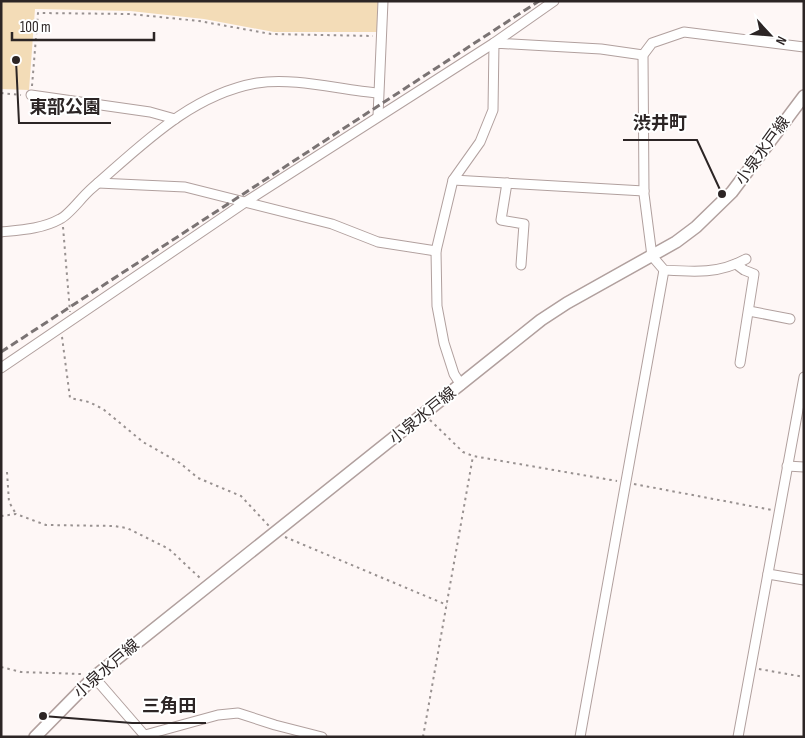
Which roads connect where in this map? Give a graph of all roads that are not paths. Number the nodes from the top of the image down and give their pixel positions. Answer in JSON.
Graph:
{"nodes":[{"id":1,"x":383,"y":1,"type":"edge"},
{"id":2,"x":554,"y":1,"type":"edge"},
{"id":3,"x":494,"y":43,"type":"junction"},
{"id":4,"x":804,"y":47,"type":"edge"},
{"id":5,"x":643,"y":55,"type":"junction"},
{"id":6,"x":378,"y":93,"type":"junction"},
{"id":7,"x":32,"y":95,"type":"road end"},
{"id":8,"x":804,"y":96,"type":"edge"},
{"id":9,"x":378,"y":116,"type":"junction"},
{"id":10,"x":175,"y":119,"type":"junction"},
{"id":11,"x":453,"y":180,"type":"junction"},
{"id":12,"x":98,"y":183,"type":"junction"},
{"id":13,"x":507,"y":183,"type":"junction"},
{"id":14,"x":644,"y":191,"type":"junction"},
{"id":15,"x":247,"y":201,"type":"junction"},
{"id":16,"x":1,"y":232,"type":"edge"},
{"id":17,"x":436,"y":250,"type":"junction"},
{"id":18,"x":652,"y":256,"type":"junction"},
{"id":19,"x":746,"y":259,"type":"dead end"},
{"id":20,"x":736,"y":264,"type":"junction"},
{"id":21,"x":522,"y":265,"type":"dead end"},
{"id":22,"x":664,"y":270,"type":"junction"},
{"id":23,"x":749,"y":311,"type":"junction"},
{"id":24,"x":790,"y":319,"type":"dead end"},
{"id":25,"x":740,"y":363,"type":"dead end"},
{"id":26,"x":1,"y":368,"type":"edge"},
{"id":27,"x":804,"y":377,"type":"edge"},
{"id":28,"x":461,"y":385,"type":"junction"},
{"id":29,"x":787,"y":466,"type":"junction"},
{"id":30,"x":804,"y":467,"type":"edge"},
{"id":31,"x":768,"y":574,"type":"junction"},
{"id":32,"x":804,"y":580,"type":"edge"},
{"id":33,"x":94,"y":677,"type":"junction"},
{"id":34,"x":145,"y":736,"type":"edge"},
{"id":35,"x":35,"y":737,"type":"edge"},
{"id":36,"x":322,"y":737,"type":"edge"},
{"id":37,"x":580,"y":737,"type":"edge"},
{"id":38,"x":738,"y":737,"type":"edge"}],
"edges":[{"from":1,"to":6,"type":"street"},
{"from":2,"to":3,"type":"street"},
{"from":3,"to":5,"type":"street"},
{"from":3,"to":9,"type":"street"},
{"from":3,"to":11,"type":"street"},
{"from":4,"to":5,"type":"street"},
{"from":5,"to":14,"type":"street"},
{"from":6,"to":9,"type":"street"},
{"from":6,"to":10,"type":"street"},
{"from":7,"to":10,"type":"street"},
{"from":8,"to":18,"type":"main road","name":"小泉水戸線"},
{"from":9,"to":15,"type":"street"},
{"from":10,"to":12,"type":"street"},
{"from":11,"to":13,"type":"street"},
{"from":11,"to":17,"type":"street"},
{"from":12,"to":15,"type":"street"},
{"from":12,"to":16,"type":"street"},
{"from":13,"to":14,"type":"street"},
{"from":13,"to":21,"type":"street"},
{"from":14,"to":18,"type":"street"},
{"from":15,"to":17,"type":"street"},
{"from":15,"to":26,"type":"street"},
{"from":17,"to":28,"type":"street"},
{"from":18,"to":22,"type":"street"},
{"from":18,"to":28,"type":"main road","name":"小泉水戸線"},
{"from":19,"to":20,"type":"street"},
{"from":20,"to":22,"type":"street"},
{"from":20,"to":23,"type":"street"},
{"from":22,"to":37,"type":"street"},
{"from":23,"to":24,"type":"street"},
{"from":23,"to":25,"type":"street"},
{"from":27,"to":29,"type":"street"},
{"from":28,"to":33,"type":"main road","name":"小泉水戸線"},
{"from":29,"to":30,"type":"street"},
{"from":29,"to":31,"type":"street"},
{"from":31,"to":32,"type":"street"},
{"from":31,"to":38,"type":"street"},
{"from":33,"to":34,"type":"street"},
{"from":33,"to":35,"type":"main road","name":"小泉水戸線"},
{"from":34,"to":36,"type":"street"}]}
